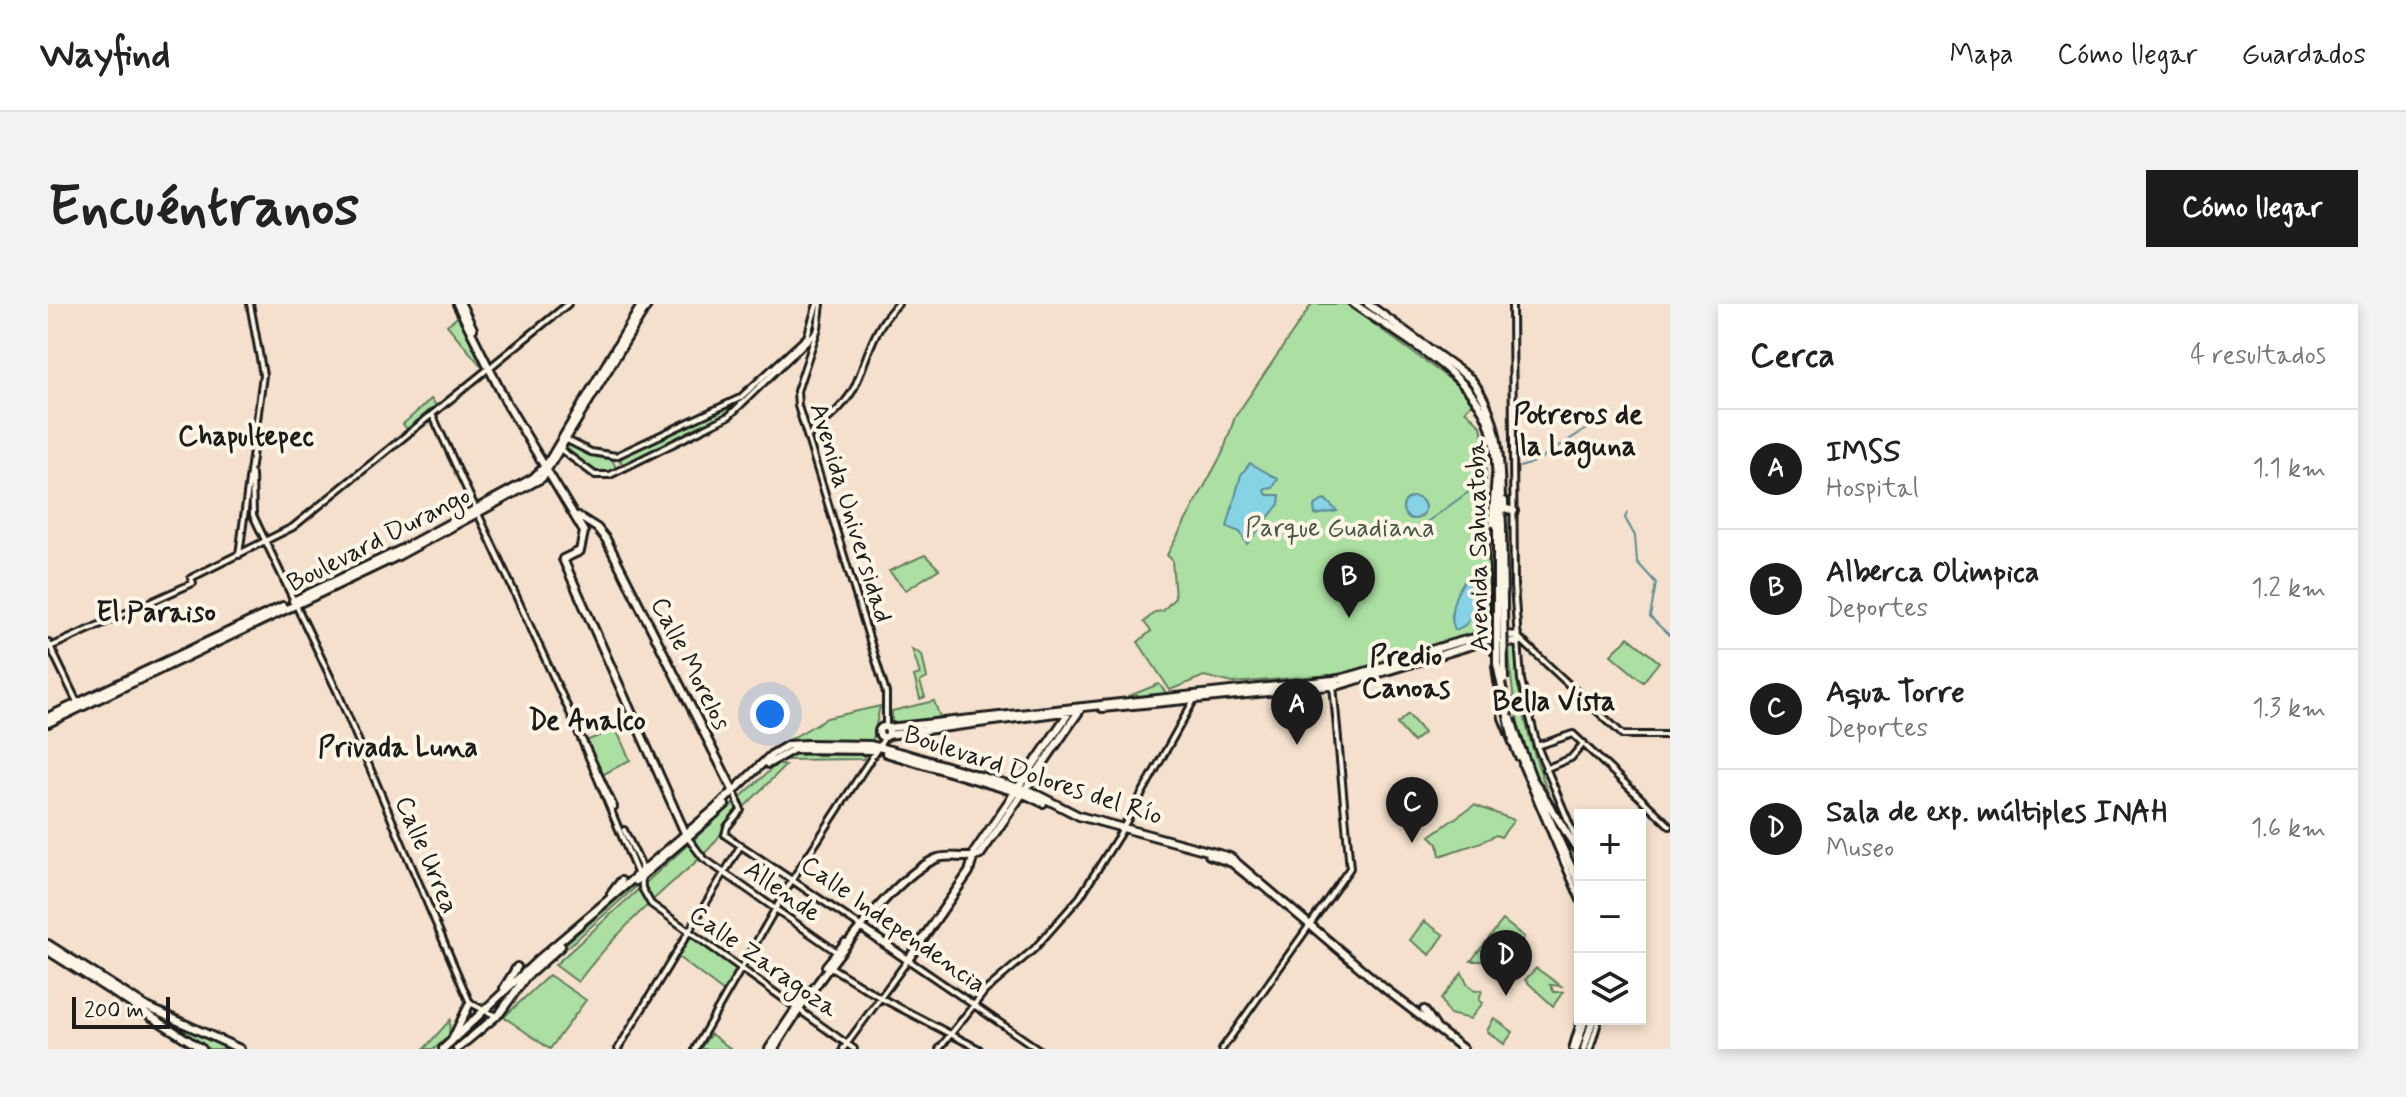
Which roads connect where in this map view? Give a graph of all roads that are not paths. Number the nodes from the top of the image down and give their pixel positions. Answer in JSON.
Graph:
{"nodes":[{"id":1,"x":250,"y":304,"type":"edge"},
{"id":2,"x":459,"y":304,"type":"edge"},
{"id":3,"x":568,"y":304,"type":"edge"},
{"id":4,"x":642,"y":304,"type":"edge"},
{"id":5,"x":648,"y":304,"type":"edge"},
{"id":6,"x":819,"y":304,"type":"edge"},
{"id":7,"x":898,"y":304,"type":"edge"},
{"id":8,"x":1354,"y":304,"type":"edge"},
{"id":9,"x":1368,"y":304,"type":"edge"},
{"id":10,"x":1512,"y":304,"type":"edge"},
{"id":11,"x":1379,"y":317,"type":"junction"},
{"id":12,"x":1393,"y":327,"type":"junction"},
{"id":13,"x":815,"y":328,"type":"junction"},
{"id":14,"x":490,"y":367,"type":"junction"},
{"id":15,"x":1471,"y":379,"type":"junction"},
{"id":16,"x":432,"y":414,"type":"junction"},
{"id":17,"x":808,"y":436,"type":"junction"},
{"id":18,"x":566,"y":439,"type":"junction"},
{"id":19,"x":560,"y":449,"type":"junction"},
{"id":20,"x":547,"y":468,"type":"junction"},
{"id":21,"x":252,"y":474,"type":"junction"},
{"id":22,"x":1495,"y":476,"type":"junction"},
{"id":23,"x":553,"y":481,"type":"junction"},
{"id":24,"x":535,"y":483,"type":"junction"},
{"id":25,"x":1514,"y":511,"type":"junction"},
{"id":26,"x":478,"y":512,"type":"junction"},
{"id":27,"x":1499,"y":526,"type":"junction"},
{"id":28,"x":584,"y":532,"type":"junction"},
{"id":29,"x":604,"y":536,"type":"junction"},
{"id":30,"x":266,"y":542,"type":"junction"},
{"id":31,"x":239,"y":555,"type":"junction"},
{"id":32,"x":295,"y":603,"type":"junction"},
{"id":33,"x":1493,"y":617,"type":"junction"},
{"id":34,"x":1493,"y":636,"type":"junction"},
{"id":35,"x":1484,"y":639,"type":"junction"},
{"id":36,"x":1519,"y":641,"type":"junction"},
{"id":37,"x":49,"y":646,"type":"edge"},
{"id":38,"x":1531,"y":650,"type":"junction"},
{"id":39,"x":1519,"y":658,"type":"junction"},
{"id":40,"x":1333,"y":683,"type":"junction"},
{"id":41,"x":1194,"y":697,"type":"junction"},
{"id":42,"x":79,"y":705,"type":"junction"},
{"id":43,"x":1075,"y":712,"type":"junction"},
{"id":44,"x":48,"y":720,"type":"edge"},
{"id":45,"x":884,"y":733,"type":"junction"},
{"id":46,"x":1670,"y":735,"type":"edge"},
{"id":47,"x":581,"y":737,"type":"junction"},
{"id":48,"x":1515,"y":739,"type":"junction"},
{"id":49,"x":1584,"y":743,"type":"junction"},
{"id":50,"x":1537,"y":746,"type":"junction"},
{"id":51,"x":873,"y":749,"type":"junction"},
{"id":52,"x":907,"y":750,"type":"dead end"},
{"id":53,"x":898,"y":757,"type":"junction"},
{"id":54,"x":913,"y":757,"type":"junction"},
{"id":55,"x":1520,"y":760,"type":"junction"},
{"id":56,"x":905,"y":763,"type":"dead end"},
{"id":57,"x":1545,"y":769,"type":"junction"},
{"id":58,"x":1020,"y":791,"type":"junction"},
{"id":59,"x":735,"y":794,"type":"junction"},
{"id":60,"x":1072,"y":809,"type":"dead end"},
{"id":61,"x":1552,"y":810,"type":"junction"},
{"id":62,"x":1079,"y":816,"type":"junction"},
{"id":63,"x":1566,"y":816,"type":"junction"},
{"id":64,"x":1670,"y":826,"type":"edge"},
{"id":65,"x":1140,"y":828,"type":"dead end"},
{"id":66,"x":1122,"y":830,"type":"junction"},
{"id":67,"x":1570,"y":832,"type":"junction"},
{"id":68,"x":725,"y":835,"type":"joint"},
{"id":69,"x":1147,"y":835,"type":"junction"},
{"id":70,"x":687,"y":836,"type":"junction"},
{"id":71,"x":1574,"y":840,"type":"edge"},
{"id":72,"x":741,"y":845,"type":"junction"},
{"id":73,"x":672,"y":846,"type":"junction"},
{"id":74,"x":1211,"y":848,"type":"dead end"},
{"id":75,"x":1220,"y":853,"type":"junction"},
{"id":76,"x":654,"y":855,"type":"dead end"},
{"id":77,"x":976,"y":857,"type":"junction"},
{"id":78,"x":673,"y":858,"type":"dead end"},
{"id":79,"x":662,"y":860,"type":"junction"},
{"id":80,"x":723,"y":873,"type":"junction"},
{"id":81,"x":640,"y":874,"type":"junction"},
{"id":82,"x":792,"y":880,"type":"junction"},
{"id":83,"x":621,"y":881,"type":"dead end"},
{"id":84,"x":1578,"y":881,"type":"edge"},
{"id":85,"x":1574,"y":886,"type":"edge"},
{"id":86,"x":606,"y":903,"type":"junction"},
{"id":87,"x":776,"y":909,"type":"junction"},
{"id":88,"x":1309,"y":924,"type":"junction"},
{"id":89,"x":862,"y":928,"type":"junction"},
{"id":90,"x":688,"y":931,"type":"junction"},
{"id":91,"x":48,"y":944,"type":"edge"},
{"id":92,"x":48,"y":951,"type":"edge"},
{"id":93,"x":838,"y":953,"type":"junction"},
{"id":94,"x":908,"y":960,"type":"junction"},
{"id":95,"x":829,"y":966,"type":"junction"},
{"id":96,"x":517,"y":967,"type":"dead end"},
{"id":97,"x":740,"y":969,"type":"junction"},
{"id":98,"x":1378,"y":982,"type":"junction"},
{"id":99,"x":1398,"y":989,"type":"dead end"},
{"id":100,"x":501,"y":994,"type":"junction"},
{"id":101,"x":881,"y":998,"type":"junction"},
{"id":102,"x":470,"y":1003,"type":"junction"},
{"id":103,"x":973,"y":1005,"type":"junction"},
{"id":104,"x":798,"y":1009,"type":"junction"},
{"id":105,"x":485,"y":1010,"type":"junction"},
{"id":106,"x":1424,"y":1010,"type":"dead end"},
{"id":107,"x":452,"y":1016,"type":"dead end"},
{"id":108,"x":496,"y":1016,"type":"junction"},
{"id":109,"x":170,"y":1022,"type":"junction"},
{"id":110,"x":458,"y":1023,"type":"junction"},
{"id":111,"x":1581,"y":1025,"type":"edge"},
{"id":112,"x":1595,"y":1025,"type":"edge"},
{"id":113,"x":1437,"y":1029,"type":"junction"},
{"id":114,"x":950,"y":1034,"type":"junction"},
{"id":115,"x":845,"y":1046,"type":"edge"},
{"id":116,"x":447,"y":1047,"type":"edge"},
{"id":117,"x":202,"y":1049,"type":"edge"},
{"id":118,"x":240,"y":1049,"type":"edge"},
{"id":119,"x":457,"y":1049,"type":"edge"},
{"id":120,"x":618,"y":1049,"type":"edge"},
{"id":121,"x":695,"y":1049,"type":"edge"},
{"id":122,"x":772,"y":1049,"type":"edge"},
{"id":123,"x":854,"y":1049,"type":"edge"},
{"id":124,"x":939,"y":1049,"type":"edge"},
{"id":125,"x":979,"y":1049,"type":"edge"},
{"id":126,"x":1038,"y":1049,"type":"edge"},
{"id":127,"x":1222,"y":1049,"type":"edge"},
{"id":128,"x":1460,"y":1049,"type":"edge"},
{"id":129,"x":1574,"y":1049,"type":"edge"},
{"id":130,"x":1587,"y":1049,"type":"edge"}],
"edges":[{"from":1,"to":21,"type":"street"},
{"from":2,"to":14,"type":"main road"},
{"from":3,"to":14,"type":"street"},
{"from":4,"to":18,"type":"main road","name":"Boulevard Durango"},
{"from":5,"to":18,"type":"main road","name":"Boulevard Durango"},
{"from":6,"to":13,"type":"street","name":"Avenida Universidad"},
{"from":7,"to":17,"type":"street"},
{"from":8,"to":11,"type":"main road","name":"Avenida Sahuatoba"},
{"from":9,"to":11,"type":"main road","name":"Avenida Sahuatoba"},
{"from":10,"to":25,"type":"street","name":"Avenida Sahuatoba"},
{"from":11,"to":12,"type":"main road","name":"Avenida Sahuatoba"},
{"from":12,"to":15,"type":"main road","name":"Avenida Sahuatoba"},
{"from":12,"to":22,"type":"main road","name":"Avenida Sahuatoba"},
{"from":13,"to":17,"type":"street","name":"Avenida Universidad"},
{"from":13,"to":18,"type":"street"},
{"from":13,"to":19,"type":"street"},
{"from":14,"to":16,"type":"street"},
{"from":14,"to":20,"type":"main road"},
{"from":15,"to":25,"type":"main road"},
{"from":15,"to":27,"type":"main road","name":"Avenida Sahuatoba"},
{"from":16,"to":26,"type":"street"},
{"from":16,"to":30,"type":"street"},
{"from":17,"to":45,"type":"street","name":"Avenida Universidad"},
{"from":18,"to":19,"type":"main road","name":"Boulevard Durango"},
{"from":19,"to":20,"type":"main road","name":"Boulevard Durango"},
{"from":20,"to":23,"type":"main road"},
{"from":20,"to":24,"type":"main road","name":"Boulevard Durango"},
{"from":20,"to":26,"type":"main road","name":"Boulevard Durango"},
{"from":20,"to":29,"type":"main road"},
{"from":21,"to":30,"type":"street","name":"Calle Urrea"},
{"from":21,"to":31,"type":"street"},
{"from":22,"to":27,"type":"main road","name":"Avenida Sahuatoba"},
{"from":22,"to":33,"type":"street"},
{"from":23,"to":24,"type":"main road"},
{"from":23,"to":28,"type":"main road"},
{"from":24,"to":26,"type":"main road","name":"Boulevard Durango"},
{"from":25,"to":36,"type":"street","name":"Avenida Sahuatoba"},
{"from":26,"to":32,"type":"main road","name":"Boulevard Durango"},
{"from":26,"to":47,"type":"street"},
{"from":27,"to":48,"type":"main road","name":"Avenida Sahuatoba","bridge":true},
{"from":28,"to":29,"type":"main road"},
{"from":28,"to":70,"type":"main road"},
{"from":29,"to":59,"type":"main road","name":"Calle Morelos"},
{"from":30,"to":31,"type":"street"},
{"from":30,"to":32,"type":"street","name":"Calle Urrea"},
{"from":31,"to":37,"type":"street"},
{"from":32,"to":42,"type":"main road","name":"Boulevard Durango"},
{"from":32,"to":102,"type":"street","name":"Calle Urrea"},
{"from":33,"to":34,"type":"street"},
{"from":33,"to":35,"type":"main road"},
{"from":34,"to":35,"type":"main road"},
{"from":34,"to":36,"type":"main road"},
{"from":34,"to":55,"type":"street"},
{"from":35,"to":40,"type":"main road"},
{"from":36,"to":38,"type":"street"},
{"from":36,"to":39,"type":"street","name":"Avenida Sahuatoba"},
{"from":37,"to":42,"type":"street"},
{"from":38,"to":39,"type":"street"},
{"from":38,"to":46,"type":"street"},
{"from":39,"to":50,"type":"street","name":"Avenida Sahuatoba"},
{"from":40,"to":41,"type":"main road"},
{"from":40,"to":88,"type":"street"},
{"from":41,"to":43,"type":"main road"},
{"from":41,"to":66,"type":"street"},
{"from":42,"to":44,"type":"main road","name":"Boulevard Durango"},
{"from":43,"to":45,"type":"main road"},
{"from":43,"to":58,"type":"main road"},
{"from":43,"to":58,"type":"main road"},
{"from":45,"to":51,"type":"main road"},
{"from":47,"to":81,"type":"street"},
{"from":47,"to":81,"type":"street"},
{"from":48,"to":55,"type":"main road"},
{"from":48,"to":61,"type":"main road","name":"Avenida Sahuatoba"},
{"from":49,"to":50,"type":"street"},
{"from":49,"to":57,"type":"street"},
{"from":49,"to":64,"type":"street"},
{"from":50,"to":57,"type":"street","name":"Avenida Sahuatoba"},
{"from":51,"to":53,"type":"main road","name":"Boulevard Dolores del Río"},
{"from":51,"to":54,"type":"main road","name":"Boulevard Dolores del Río"},
{"from":51,"to":59,"type":"main road","name":"Boulevard Dolores del Río"},
{"from":51,"to":82,"type":"street"},
{"from":52,"to":54,"type":"main road"},
{"from":53,"to":56,"type":"main road"},
{"from":53,"to":58,"type":"main road","name":"Boulevard Dolores del Río"},
{"from":54,"to":58,"type":"main road","name":"Boulevard Dolores del Río"},
{"from":55,"to":84,"type":"main road"},
{"from":55,"to":85,"type":"street"},
{"from":57,"to":63,"type":"street","name":"Avenida Sahuatoba"},
{"from":58,"to":62,"type":"main road","name":"Boulevard Dolores del Río"},
{"from":58,"to":66,"type":"main road","name":"Boulevard Dolores del Río"},
{"from":58,"to":77,"type":"main road"},
{"from":59,"to":68,"type":"street","name":"Calle Morelos"},
{"from":59,"to":70,"type":"main road","name":"Boulevard Dolores del Río"},
{"from":60,"to":62,"type":"main road"},
{"from":61,"to":63,"type":"main road"},
{"from":61,"to":67,"type":"main road","name":"Avenida Sahuatoba"},
{"from":62,"to":66,"type":"main road","name":"Boulevard Dolores del Río"},
{"from":63,"to":67,"type":"street","name":"Avenida Sahuatoba"},
{"from":65,"to":69,"type":"main road"},
{"from":66,"to":69,"type":"main road","name":"Boulevard Dolores del Río"},
{"from":66,"to":88,"type":"main road","name":"Boulevard Dolores del Río"},
{"from":66,"to":103,"type":"street"},
{"from":67,"to":71,"type":"main road"},
{"from":68,"to":72,"type":"street","name":"Calle Independencia"},
{"from":69,"to":75,"type":"main road","name":"Boulevard Dolores del Río"},
{"from":70,"to":73,"type":"main road","name":"Boulevard Dolores del Río"},
{"from":70,"to":79,"type":"main road","name":"Boulevard Dolores del Río"},
{"from":70,"to":80,"type":"street","name":"Allende"},
{"from":72,"to":80,"type":"street"},
{"from":72,"to":82,"type":"street","name":"Calle Independencia"},
{"from":73,"to":76,"type":"main road"},
{"from":73,"to":81,"type":"main road","name":"Boulevard Dolores del Río"},
{"from":74,"to":75,"type":"main road"},
{"from":75,"to":88,"type":"main road","name":"Boulevard Dolores del Río"},
{"from":77,"to":89,"type":"main road"},
{"from":77,"to":94,"type":"main road"},
{"from":78,"to":79,"type":"main road"},
{"from":79,"to":81,"type":"main road","name":"Boulevard Dolores del Río"},
{"from":80,"to":87,"type":"street","name":"Allende"},
{"from":80,"to":90,"type":"street"},
{"from":81,"to":86,"type":"main road","name":"Boulevard Dolores del Río"},
{"from":81,"to":90,"type":"street","name":"Calle Zaragoza"},
{"from":81,"to":108,"type":"main road","name":"Boulevard Dolores del Río"},
{"from":82,"to":87,"type":"street"},
{"from":82,"to":89,"type":"street","name":"Calle Independencia"},
{"from":83,"to":86,"type":"main road"},
{"from":86,"to":100,"type":"main road","name":"Boulevard Dolores del Río"},
{"from":87,"to":93,"type":"street","name":"Allende"},
{"from":87,"to":97,"type":"street"},
{"from":88,"to":98,"type":"main road","name":"Boulevard Dolores del Río"},
{"from":88,"to":127,"type":"street"},
{"from":88,"to":128,"type":"main road","name":"Boulevard Dolores del Río"},
{"from":89,"to":93,"type":"main road"},
{"from":89,"to":94,"type":"main road","name":"Calle Independencia"},
{"from":90,"to":97,"type":"street","name":"Calle Zaragoza"},
{"from":90,"to":120,"type":"street"},
{"from":91,"to":109,"type":"main road"},
{"from":92,"to":109,"type":"main road"},
{"from":93,"to":95,"type":"main road"},
{"from":94,"to":101,"type":"street"},
{"from":94,"to":103,"type":"street","name":"Calle Independencia"},
{"from":95,"to":101,"type":"street"},
{"from":95,"to":104,"type":"main road"},
{"from":96,"to":100,"type":"main road"},
{"from":97,"to":104,"type":"street","name":"Calle Zaragoza"},
{"from":97,"to":121,"type":"street"},
{"from":98,"to":99,"type":"main road"},
{"from":98,"to":113,"type":"main road","name":"Boulevard Dolores del Río"},
{"from":100,"to":105,"type":"main road","name":"Boulevard Dolores del Río"},
{"from":101,"to":114,"type":"street"},
{"from":101,"to":115,"type":"street"},
{"from":102,"to":105,"type":"street"},
{"from":102,"to":110,"type":"main road"},
{"from":103,"to":114,"type":"street"},
{"from":103,"to":126,"type":"street","name":"Calle Independencia"},
{"from":104,"to":115,"type":"street","name":"Calle Zaragoza"},
{"from":104,"to":122,"type":"main road"},
{"from":105,"to":108,"type":"street"},
{"from":105,"to":116,"type":"main road","name":"Boulevard Dolores del Río"},
{"from":106,"to":113,"type":"main road"},
{"from":107,"to":110,"type":"main road"},
{"from":108,"to":119,"type":"main road","name":"Boulevard Dolores del Río"},
{"from":109,"to":117,"type":"main road"},
{"from":109,"to":118,"type":"main road"},
{"from":110,"to":116,"type":"main road"},
{"from":111,"to":129,"type":"main road"},
{"from":112,"to":130,"type":"main road"},
{"from":113,"to":128,"type":"main road","name":"Boulevard Dolores del Río"},
{"from":114,"to":124,"type":"street"},
{"from":114,"to":125,"type":"street"},
{"from":115,"to":123,"type":"street","name":"Calle Zaragoza"}]}
